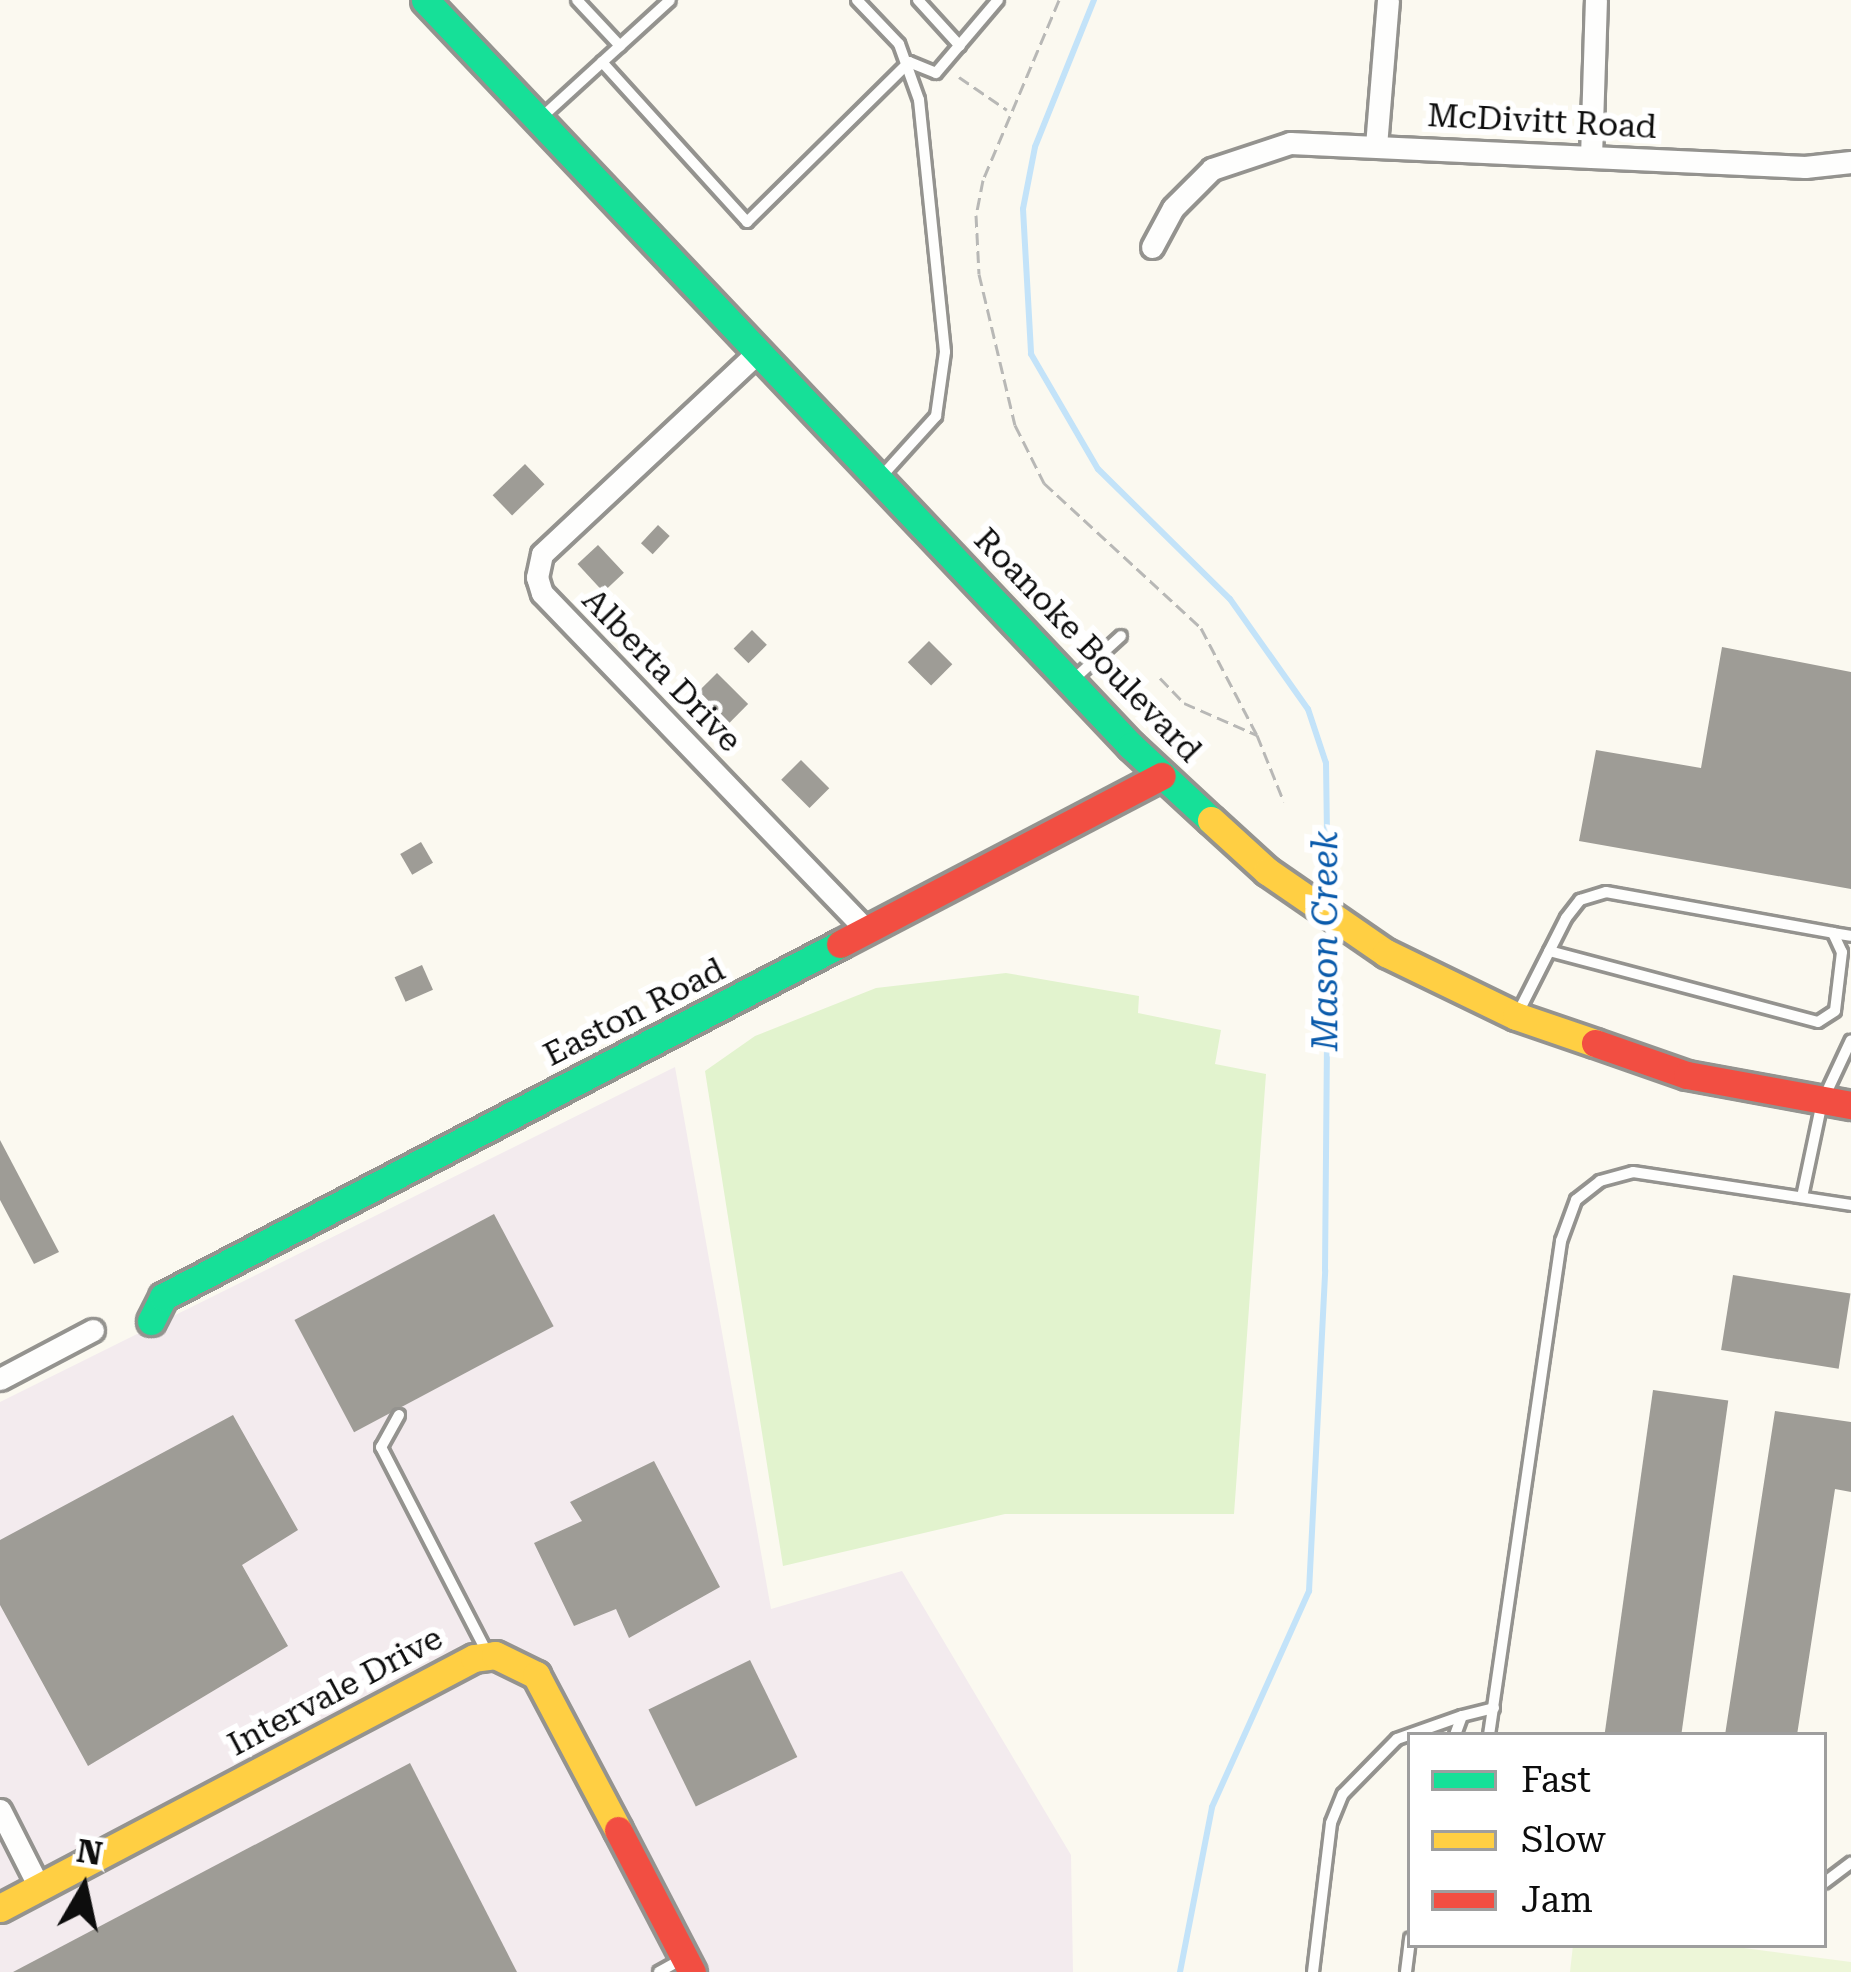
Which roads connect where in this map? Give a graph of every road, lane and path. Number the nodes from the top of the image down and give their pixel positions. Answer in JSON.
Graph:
{"nodes":[{"id":1,"x":425,"y":0,"type":"edge"},
{"id":2,"x":577,"y":0,"type":"edge"},
{"id":3,"x":670,"y":0,"type":"edge"},
{"id":4,"x":857,"y":0,"type":"edge"},
{"id":5,"x":918,"y":0,"type":"edge"},
{"id":6,"x":998,"y":0,"type":"edge"},
{"id":7,"x":1059,"y":0,"type":"edge"},
{"id":8,"x":1388,"y":0,"type":"edge"},
{"id":9,"x":1596,"y":0,"type":"edge"},
{"id":10,"x":620,"y":46,"type":"junction"},
{"id":11,"x":960,"y":46,"type":"junction"},
{"id":12,"x":602,"y":62,"type":"junction"},
{"id":13,"x":909,"y":62,"type":"junction"},
{"id":14,"x":959,"y":77,"type":"dead end"},
{"id":15,"x":1010,"y":112,"type":"junction"},
{"id":16,"x":539,"y":119,"type":"junction"},
{"id":17,"x":1376,"y":146,"type":"junction"},
{"id":18,"x":1591,"y":157,"type":"junction"},
{"id":19,"x":1851,"y":162,"type":"edge"},
{"id":20,"x":1153,"y":248,"type":"dead end"},
{"id":21,"x":758,"y":352,"type":"junction"},
{"id":22,"x":879,"y":479,"type":"junction"},
{"id":23,"x":1120,"y":636,"type":"dead end"},
{"id":24,"x":1160,"y":678,"type":"dead end"},
{"id":25,"x":1071,"y":682,"type":"junction"},
{"id":26,"x":1257,"y":735,"type":"junction"},
{"id":27,"x":1162,"y":776,"type":"junction"},
{"id":28,"x":1284,"y":802,"type":"dead end"},
{"id":29,"x":868,"y":932,"type":"junction"},
{"id":30,"x":1832,"y":933,"type":"junction"},
{"id":31,"x":1851,"y":936,"type":"edge"},
{"id":32,"x":1549,"y":951,"type":"junction"},
{"id":33,"x":1516,"y":1016,"type":"junction"},
{"id":34,"x":1851,"y":1040,"type":"edge"},
{"id":35,"x":1822,"y":1102,"type":"junction"},
{"id":36,"x":1851,"y":1105,"type":"edge"},
{"id":37,"x":1802,"y":1197,"type":"junction"},
{"id":38,"x":1851,"y":1205,"type":"edge"},
{"id":39,"x":152,"y":1322,"type":"dead end"},
{"id":40,"x":93,"y":1330,"type":"dead end"},
{"id":41,"x":0,"y":1379,"type":"edge"},
{"id":42,"x":399,"y":1415,"type":"dead end"},
{"id":43,"x":488,"y":1655,"type":"junction"},
{"id":44,"x":1493,"y":1708,"type":"junction"},
{"id":45,"x":1462,"y":1716,"type":"junction"},
{"id":46,"x":1414,"y":1732,"type":"edge"},
{"id":47,"x":1456,"y":1732,"type":"edge"},
{"id":48,"x":1489,"y":1732,"type":"edge"},
{"id":49,"x":1407,"y":1734,"type":"edge"},
{"id":50,"x":0,"y":1810,"type":"edge"},
{"id":51,"x":39,"y":1887,"type":"junction"},
{"id":52,"x":0,"y":1908,"type":"edge"},
{"id":53,"x":678,"y":1967,"type":"edge"},
{"id":54,"x":1313,"y":1972,"type":"edge"}],
"edges":[{"from":1,"to":16,"type":"street","name":"Roanoke Boulevard"},
{"from":2,"to":10,"type":"lane"},
{"from":3,"to":10,"type":"lane"},
{"from":4,"to":13,"type":"lane"},
{"from":5,"to":11,"type":"lane"},
{"from":6,"to":11,"type":"lane"},
{"from":7,"to":15,"type":"path"},
{"from":8,"to":17,"type":"street"},
{"from":9,"to":18,"type":"street"},
{"from":10,"to":12,"type":"lane"},
{"from":11,"to":13,"type":"lane"},
{"from":12,"to":13,"type":"lane"},
{"from":12,"to":16,"type":"lane"},
{"from":13,"to":22,"type":"lane"},
{"from":14,"to":15,"type":"path"},
{"from":15,"to":26,"type":"path"},
{"from":16,"to":21,"type":"street","name":"Roanoke Boulevard"},
{"from":17,"to":18,"type":"street","name":"McDivitt Road"},
{"from":17,"to":20,"type":"street","name":"McDivitt Road"},
{"from":18,"to":19,"type":"street","name":"McDivitt Road"},
{"from":21,"to":22,"type":"street","name":"Roanoke Boulevard"},
{"from":21,"to":29,"type":"street","name":"Alberta Drive"},
{"from":22,"to":25,"type":"street","name":"Roanoke Boulevard"},
{"from":23,"to":25,"type":"lane"},
{"from":24,"to":26,"type":"path"},
{"from":25,"to":27,"type":"street","name":"Roanoke Boulevard"},
{"from":26,"to":28,"type":"path"},
{"from":27,"to":29,"type":"street","name":"Easton Road"},
{"from":27,"to":33,"type":"street","name":"Roanoke Boulevard"},
{"from":29,"to":39,"type":"street","name":"Easton Road"},
{"from":30,"to":31,"type":"lane"},
{"from":30,"to":32,"type":"lane"},
{"from":30,"to":32,"type":"lane"},
{"from":32,"to":33,"type":"lane"},
{"from":33,"to":35,"type":"street","name":"Roanoke Boulevard"},
{"from":34,"to":35,"type":"lane"},
{"from":35,"to":36,"type":"street","name":"Roanoke Boulevard"},
{"from":35,"to":37,"type":"lane"},
{"from":37,"to":38,"type":"lane"},
{"from":37,"to":44,"type":"lane"},
{"from":40,"to":41,"type":"street"},
{"from":42,"to":43,"type":"lane"},
{"from":43,"to":51,"type":"street","name":"Intervale Drive"},
{"from":43,"to":53,"type":"street","name":"Intervale Drive"},
{"from":44,"to":45,"type":"lane"},
{"from":44,"to":48,"type":"lane"},
{"from":45,"to":46,"type":"lane"},
{"from":45,"to":47,"type":"lane"},
{"from":49,"to":54,"type":"lane"},
{"from":50,"to":51,"type":"street"},
{"from":51,"to":52,"type":"street","name":"Intervale Drive"}]}
